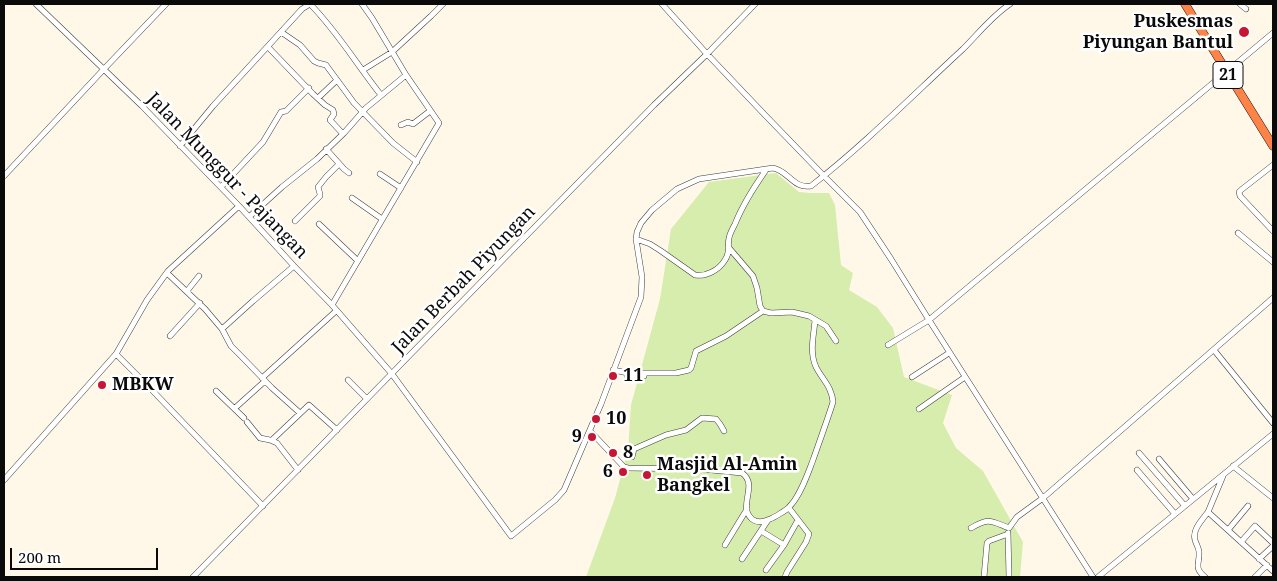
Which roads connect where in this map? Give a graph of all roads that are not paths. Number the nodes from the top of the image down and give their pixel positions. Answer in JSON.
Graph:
{"nodes":[{"id":1,"x":36,"y":4,"type":"edge"},
{"id":2,"x":166,"y":4,"type":"edge"},
{"id":3,"x":362,"y":4,"type":"edge"},
{"id":4,"x":444,"y":4,"type":"edge"},
{"id":5,"x":662,"y":4,"type":"edge"},
{"id":6,"x":756,"y":4,"type":"edge"},
{"id":7,"x":997,"y":4,"type":"edge"},
{"id":8,"x":1010,"y":4,"type":"edge"},
{"id":9,"x":1185,"y":4,"type":"edge"},
{"id":10,"x":1240,"y":4,"type":"edge"},
{"id":11,"x":1002,"y":9,"type":"junction"},
{"id":12,"x":1246,"y":10,"type":"dead end"},
{"id":13,"x":281,"y":32,"type":"junction"},
{"id":14,"x":1273,"y":33,"type":"edge"},
{"id":15,"x":268,"y":47,"type":"junction"},
{"id":16,"x":392,"y":52,"type":"junction"},
{"id":17,"x":707,"y":54,"type":"junction"},
{"id":18,"x":104,"y":69,"type":"junction"},
{"id":19,"x":363,"y":70,"type":"junction"},
{"id":20,"x":1226,"y":72,"type":"junction"},
{"id":21,"x":406,"y":75,"type":"junction"},
{"id":22,"x":337,"y":80,"type":"junction"},
{"id":23,"x":309,"y":88,"type":"junction"},
{"id":24,"x":381,"y":95,"type":"junction"},
{"id":25,"x":318,"y":98,"type":"junction"},
{"id":26,"x":430,"y":110,"type":"junction"},
{"id":27,"x":362,"y":111,"type":"junction"},
{"id":28,"x":401,"y":125,"type":"dead end"},
{"id":29,"x":343,"y":134,"type":"junction"},
{"id":30,"x":180,"y":146,"type":"junction"},
{"id":31,"x":1273,"y":146,"type":"edge"},
{"id":32,"x":326,"y":149,"type":"junction"},
{"id":33,"x":417,"y":162,"type":"junction"},
{"id":34,"x":340,"y":164,"type":"junction"},
{"id":35,"x":1273,"y":165,"type":"edge"},
{"id":36,"x":766,"y":170,"type":"junction"},
{"id":37,"x":349,"y":173,"type":"dead end"},
{"id":38,"x":380,"y":174,"type":"dead end"},
{"id":39,"x":4,"y":176,"type":"edge"},
{"id":40,"x":824,"y":176,"type":"junction"},
{"id":41,"x":221,"y":187,"type":"junction"},
{"id":42,"x":401,"y":188,"type":"junction"},
{"id":43,"x":352,"y":198,"type":"dead end"},
{"id":44,"x":239,"y":206,"type":"junction"},
{"id":45,"x":249,"y":217,"type":"junction"},
{"id":46,"x":382,"y":220,"type":"junction"},
{"id":47,"x":294,"y":221,"type":"dead end"},
{"id":48,"x":319,"y":224,"type":"dead end"},
{"id":49,"x":1273,"y":231,"type":"edge"},
{"id":50,"x":1238,"y":233,"type":"dead end"},
{"id":51,"x":636,"y":240,"type":"junction"},
{"id":52,"x":730,"y":249,"type":"junction"},
{"id":53,"x":358,"y":261,"type":"junction"},
{"id":54,"x":1273,"y":262,"type":"edge"},
{"id":55,"x":294,"y":266,"type":"junction"},
{"id":56,"x":167,"y":273,"type":"junction"},
{"id":57,"x":198,"y":276,"type":"dead end"},
{"id":58,"x":187,"y":291,"type":"junction"},
{"id":59,"x":1273,"y":298,"type":"edge"},
{"id":60,"x":200,"y":303,"type":"junction"},
{"id":61,"x":332,"y":305,"type":"junction"},
{"id":62,"x":336,"y":311,"type":"junction"},
{"id":63,"x":763,"y":311,"type":"junction"},
{"id":64,"x":815,"y":320,"type":"junction"},
{"id":65,"x":928,"y":320,"type":"junction"},
{"id":66,"x":222,"y":329,"type":"junction"},
{"id":67,"x":170,"y":336,"type":"dead end"},
{"id":68,"x":836,"y":341,"type":"dead end"},
{"id":69,"x":888,"y":345,"type":"dead end"},
{"id":70,"x":1214,"y":350,"type":"junction"},
{"id":71,"x":950,"y":353,"type":"junction"},
{"id":72,"x":116,"y":354,"type":"junction"},
{"id":73,"x":613,"y":372,"type":"junction"},
{"id":74,"x":392,"y":374,"type":"junction"},
{"id":75,"x":644,"y":376,"type":"dead end"},
{"id":76,"x":912,"y":377,"type":"dead end"},
{"id":77,"x":965,"y":377,"type":"junction"},
{"id":78,"x":264,"y":380,"type":"junction"},
{"id":79,"x":348,"y":380,"type":"dead end"},
{"id":80,"x":216,"y":391,"type":"dead end"},
{"id":81,"x":367,"y":399,"type":"junction"},
{"id":82,"x":235,"y":408,"type":"junction"},
{"id":83,"x":919,"y":409,"type":"dead end"},
{"id":84,"x":300,"y":413,"type":"junction"},
{"id":85,"x":1273,"y":423,"type":"edge"},
{"id":86,"x":337,"y":430,"type":"junction"},
{"id":87,"x":724,"y":431,"type":"dead end"},
{"id":88,"x":590,"y":432,"type":"junction"},
{"id":89,"x":1273,"y":434,"type":"edge"},
{"id":90,"x":272,"y":440,"type":"junction"},
{"id":91,"x":1139,"y":453,"type":"dead end"},
{"id":92,"x":632,"y":457,"type":"dead end"},
{"id":93,"x":1159,"y":459,"type":"dead end"},
{"id":94,"x":1233,"y":466,"type":"junction"},
{"id":95,"x":298,"y":470,"type":"junction"},
{"id":96,"x":1137,"y":470,"type":"dead end"},
{"id":97,"x":1224,"y":474,"type":"junction"},
{"id":98,"x":4,"y":480,"type":"edge"},
{"id":99,"x":1043,"y":498,"type":"junction"},
{"id":100,"x":1273,"y":498,"type":"edge"},
{"id":101,"x":1194,"y":499,"type":"junction"},
{"id":102,"x":263,"y":506,"type":"junction"},
{"id":103,"x":1185,"y":506,"type":"junction"},
{"id":104,"x":1248,"y":506,"type":"dead end"},
{"id":105,"x":747,"y":508,"type":"junction"},
{"id":106,"x":789,"y":508,"type":"junction"},
{"id":107,"x":1208,"y":512,"type":"junction"},
{"id":108,"x":1175,"y":514,"type":"junction"},
{"id":109,"x":768,"y":520,"type":"junction"},
{"id":110,"x":798,"y":520,"type":"junction"},
{"id":111,"x":971,"y":528,"type":"dead end"},
{"id":112,"x":1228,"y":530,"type":"junction"},
{"id":113,"x":761,"y":531,"type":"junction"},
{"id":114,"x":1008,"y":531,"type":"junction"},
{"id":115,"x":1240,"y":542,"type":"junction"},
{"id":116,"x":725,"y":545,"type":"dead end"},
{"id":117,"x":784,"y":545,"type":"junction"},
{"id":118,"x":1273,"y":545,"type":"edge"},
{"id":119,"x":742,"y":559,"type":"dead end"},
{"id":120,"x":1259,"y":559,"type":"junction"},
{"id":121,"x":1266,"y":565,"type":"junction"},
{"id":122,"x":766,"y":570,"type":"dead end"},
{"id":123,"x":1273,"y":571,"type":"edge"},
{"id":124,"x":193,"y":577,"type":"edge"},
{"id":125,"x":785,"y":577,"type":"edge"},
{"id":126,"x":984,"y":577,"type":"edge"},
{"id":127,"x":1009,"y":577,"type":"edge"},
{"id":128,"x":1093,"y":577,"type":"edge"},
{"id":129,"x":1098,"y":577,"type":"edge"},
{"id":130,"x":1205,"y":577,"type":"edge"},
{"id":131,"x":1255,"y":577,"type":"edge"}],
"edges":[{"from":1,"to":18,"type":"street","name":"Jalan Munggur - Pajangan"},
{"from":2,"to":18,"type":"street"},
{"from":3,"to":16,"type":"street"},
{"from":4,"to":16,"type":"street"},
{"from":5,"to":17,"type":"street"},
{"from":6,"to":17,"type":"street","name":"Jalan Berbah Piyungan"},
{"from":7,"to":11,"type":"street"},
{"from":8,"to":11,"type":"street"},
{"from":9,"to":20,"type":"highway","number":"21"},
{"from":10,"to":12,"type":"street"},
{"from":11,"to":40,"type":"street"},
{"from":13,"to":15,"type":"street"},
{"from":13,"to":19,"type":"street"},
{"from":13,"to":22,"type":"street"},
{"from":14,"to":20,"type":"street"},
{"from":15,"to":23,"type":"street"},
{"from":15,"to":30,"type":"street"},
{"from":16,"to":19,"type":"street"},
{"from":16,"to":21,"type":"street"},
{"from":17,"to":40,"type":"street"},
{"from":17,"to":74,"type":"street","name":"Jalan Berbah Piyungan"},
{"from":18,"to":30,"type":"street","name":"Jalan Munggur - Pajangan"},
{"from":18,"to":39,"type":"street"},
{"from":19,"to":24,"type":"street"},
{"from":20,"to":31,"type":"highway","number":"21"},
{"from":20,"to":65,"type":"street"},
{"from":21,"to":24,"type":"street"},
{"from":21,"to":26,"type":"street"},
{"from":22,"to":25,"type":"street"},
{"from":22,"to":27,"type":"street"},
{"from":23,"to":25,"type":"street"},
{"from":23,"to":41,"type":"street"},
{"from":24,"to":27,"type":"street"},
{"from":25,"to":29,"type":"street"},
{"from":26,"to":28,"type":"street"},
{"from":26,"to":33,"type":"street"},
{"from":27,"to":29,"type":"street"},
{"from":27,"to":33,"type":"street"},
{"from":29,"to":32,"type":"street"},
{"from":30,"to":41,"type":"street","name":"Jalan Munggur - Pajangan"},
{"from":32,"to":34,"type":"street"},
{"from":32,"to":45,"type":"street"},
{"from":33,"to":42,"type":"street"},
{"from":34,"to":37,"type":"street"},
{"from":34,"to":47,"type":"street"},
{"from":35,"to":49,"type":"street"},
{"from":36,"to":40,"type":"street"},
{"from":36,"to":51,"type":"street"},
{"from":36,"to":52,"type":"street"},
{"from":38,"to":42,"type":"street"},
{"from":40,"to":65,"type":"street"},
{"from":41,"to":44,"type":"street","name":"Jalan Munggur - Pajangan"},
{"from":42,"to":46,"type":"street"},
{"from":43,"to":46,"type":"street"},
{"from":44,"to":45,"type":"street","name":"Jalan Munggur - Pajangan"},
{"from":44,"to":56,"type":"street"},
{"from":45,"to":55,"type":"street","name":"Jalan Munggur - Pajangan"},
{"from":46,"to":53,"type":"street"},
{"from":48,"to":53,"type":"street"},
{"from":50,"to":54,"type":"street"},
{"from":51,"to":52,"type":"street"},
{"from":51,"to":73,"type":"street"},
{"from":52,"to":63,"type":"street"},
{"from":53,"to":61,"type":"street"},
{"from":55,"to":61,"type":"street","name":"Jalan Munggur - Pajangan"},
{"from":55,"to":66,"type":"street"},
{"from":56,"to":58,"type":"street"},
{"from":56,"to":72,"type":"street"},
{"from":57,"to":58,"type":"street"},
{"from":58,"to":60,"type":"street"},
{"from":59,"to":70,"type":"street"},
{"from":60,"to":66,"type":"street"},
{"from":60,"to":67,"type":"street"},
{"from":61,"to":62,"type":"street","name":"Jalan Munggur - Pajangan"},
{"from":62,"to":74,"type":"street","name":"Jalan Munggur - Pajangan"},
{"from":62,"to":78,"type":"street"},
{"from":63,"to":64,"type":"street"},
{"from":63,"to":73,"type":"street"},
{"from":64,"to":68,"type":"street"},
{"from":64,"to":106,"type":"street"},
{"from":65,"to":69,"type":"street"},
{"from":65,"to":71,"type":"street"},
{"from":66,"to":78,"type":"street"},
{"from":70,"to":85,"type":"street"},
{"from":70,"to":99,"type":"street"},
{"from":71,"to":76,"type":"street"},
{"from":71,"to":77,"type":"street"},
{"from":72,"to":98,"type":"street"},
{"from":72,"to":102,"type":"street"},
{"from":73,"to":75,"type":"street"},
{"from":73,"to":88,"type":"street"},
{"from":74,"to":81,"type":"street","name":"Jalan Berbah Piyungan"},
{"from":74,"to":88,"type":"street","name":"Jalan Munggur - Pajangan"},
{"from":77,"to":83,"type":"street"},
{"from":77,"to":99,"type":"street"},
{"from":78,"to":82,"type":"street"},
{"from":78,"to":84,"type":"street"},
{"from":79,"to":81,"type":"street"},
{"from":80,"to":82,"type":"street"},
{"from":81,"to":86,"type":"street","name":"Jalan Berbah Piyungan"},
{"from":82,"to":90,"type":"street"},
{"from":84,"to":86,"type":"street"},
{"from":84,"to":90,"type":"street"},
{"from":86,"to":95,"type":"street","name":"Jalan Berbah Piyungan"},
{"from":87,"to":92,"type":"street"},
{"from":88,"to":105,"type":"street"},
{"from":89,"to":94,"type":"street"},
{"from":90,"to":95,"type":"street"},
{"from":91,"to":103,"type":"street"},
{"from":93,"to":101,"type":"street"},
{"from":94,"to":97,"type":"street"},
{"from":94,"to":100,"type":"street"},
{"from":95,"to":102,"type":"street","name":"Jalan Berbah Piyungan"},
{"from":96,"to":108,"type":"street"},
{"from":97,"to":101,"type":"street"},
{"from":97,"to":107,"type":"street"},
{"from":99,"to":114,"type":"street"},
{"from":99,"to":128,"type":"street"},
{"from":101,"to":103,"type":"street"},
{"from":102,"to":124,"type":"street","name":"Jalan Berbah Piyungan"},
{"from":103,"to":108,"type":"street"},
{"from":104,"to":112,"type":"street"},
{"from":105,"to":109,"type":"street"},
{"from":105,"to":116,"type":"street"},
{"from":106,"to":109,"type":"street"},
{"from":106,"to":110,"type":"street"},
{"from":107,"to":112,"type":"street"},
{"from":107,"to":130,"type":"street"},
{"from":108,"to":129,"type":"street"},
{"from":109,"to":113,"type":"street"},
{"from":110,"to":117,"type":"street"},
{"from":110,"to":125,"type":"street"},
{"from":111,"to":114,"type":"street"},
{"from":112,"to":115,"type":"street"},
{"from":113,"to":117,"type":"street"},
{"from":113,"to":119,"type":"street"},
{"from":114,"to":126,"type":"street"},
{"from":114,"to":127,"type":"street"},
{"from":115,"to":118,"type":"street"},
{"from":115,"to":120,"type":"street"},
{"from":117,"to":122,"type":"street"},
{"from":118,"to":120,"type":"street"},
{"from":120,"to":121,"type":"street"},
{"from":121,"to":123,"type":"street"},
{"from":121,"to":131,"type":"street"}]}
